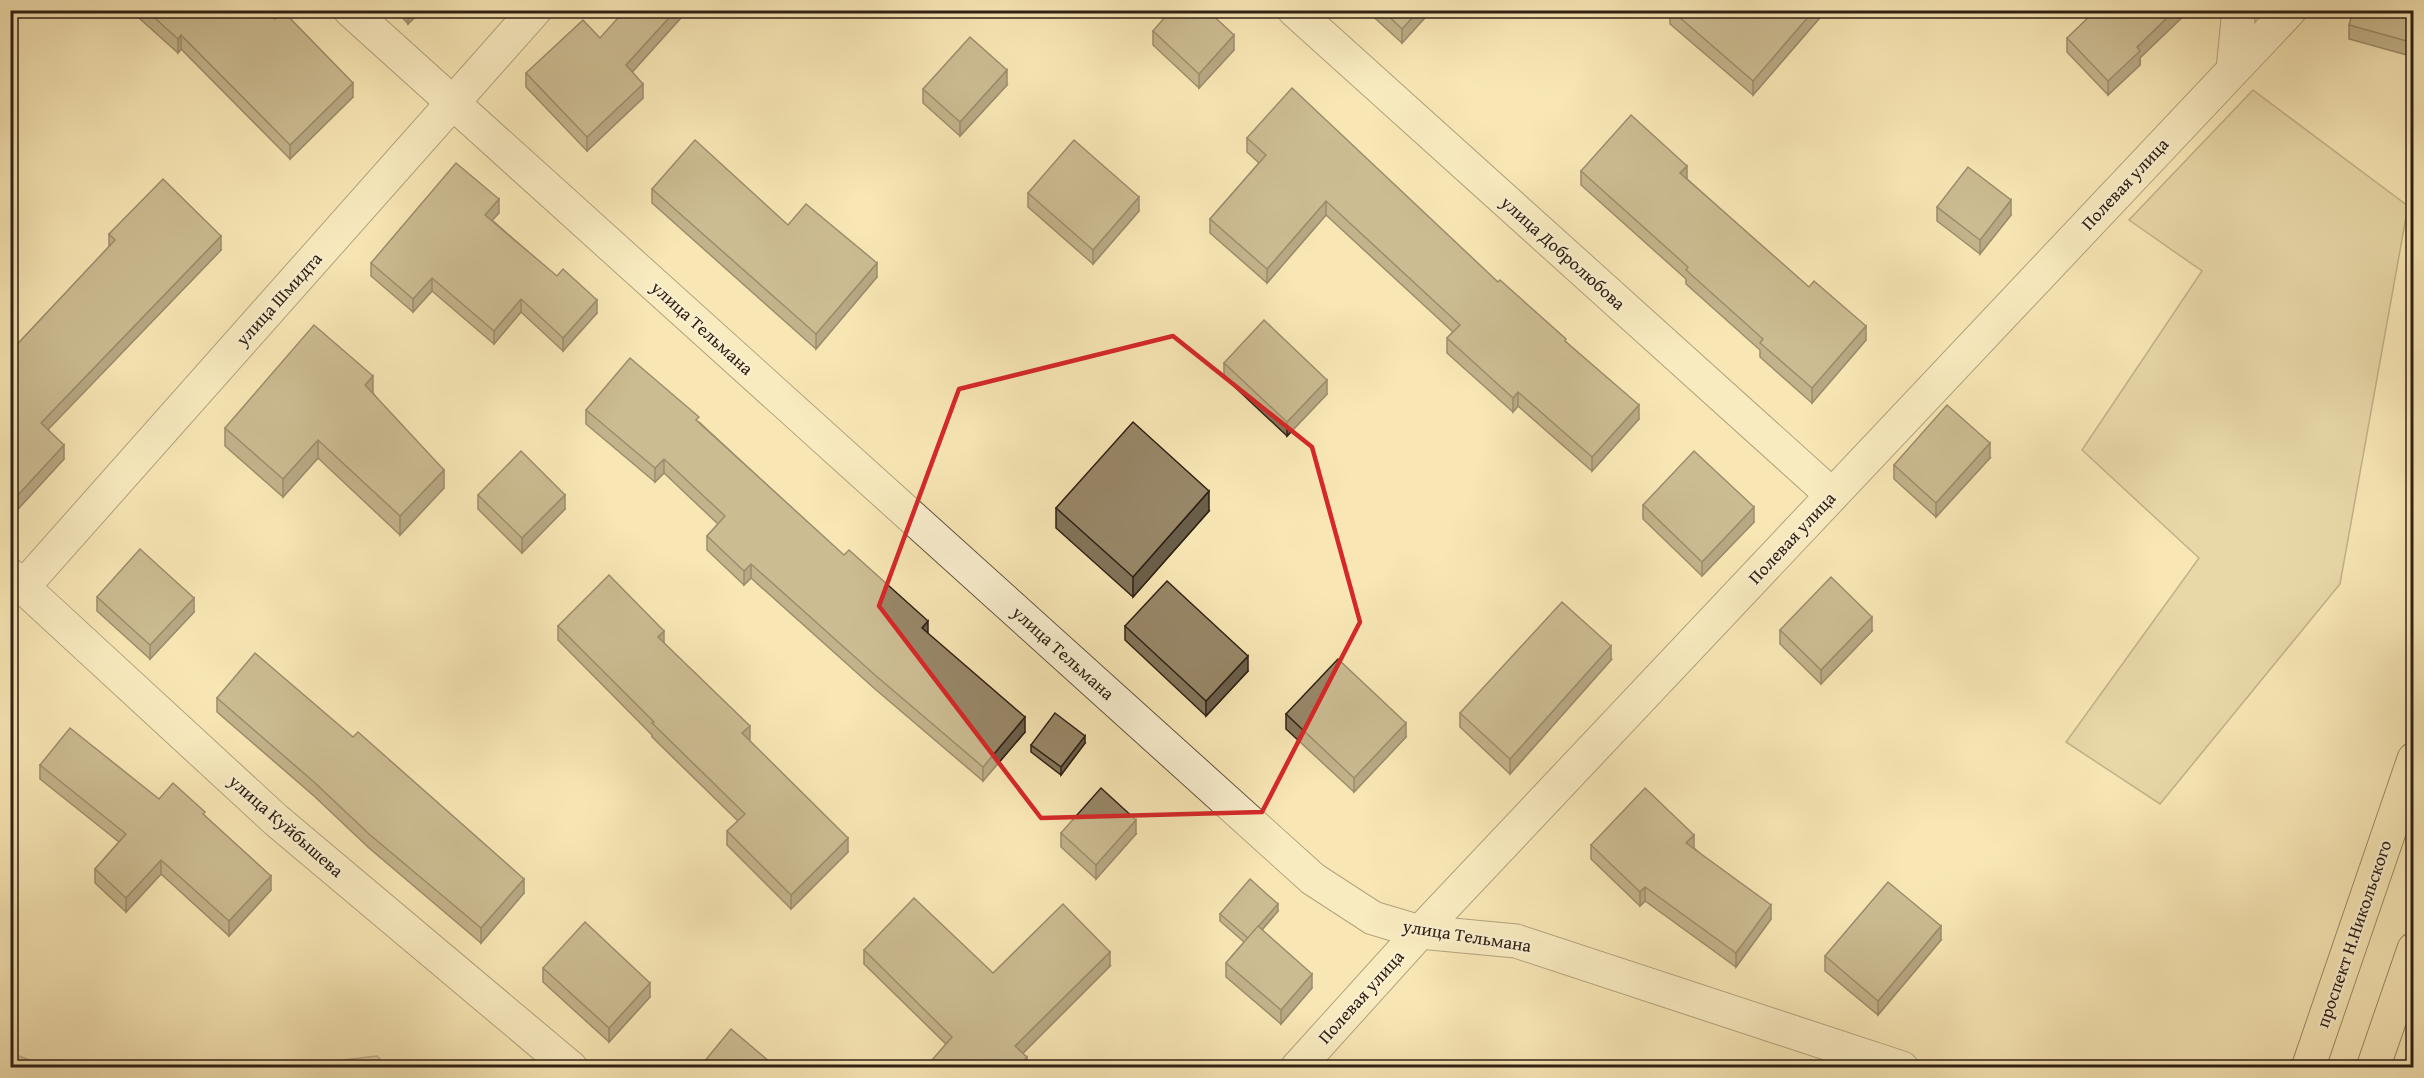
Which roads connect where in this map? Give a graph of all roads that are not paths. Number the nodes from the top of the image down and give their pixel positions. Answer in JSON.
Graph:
{"nodes":[{"id":1,"x":350,"y":10,"type":"edge"},
{"id":2,"x":535,"y":10,"type":"edge"},
{"id":3,"x":1294,"y":10,"type":"edge"},
{"id":4,"x":2236,"y":10,"type":"edge"},
{"id":5,"x":2290,"y":10,"type":"edge"},
{"id":6,"x":2233,"y":69,"type":"junction"},
{"id":7,"x":452,"y":104,"type":"junction"},
{"id":8,"x":1832,"y":495,"type":"junction"},
{"id":9,"x":17,"y":581,"type":"edge"},
{"id":10,"x":2414,"y":759,"type":"edge"},
{"id":11,"x":1420,"y":932,"type":"junction"},
{"id":12,"x":2414,"y":949,"type":"edge"},
{"id":13,"x":2312,"y":1054,"type":"edge"},
{"id":14,"x":2374,"y":1065,"type":"edge"},
{"id":15,"x":571,"y":1068,"type":"edge"},
{"id":16,"x":1297,"y":1068,"type":"edge"},
{"id":17,"x":1902,"y":1068,"type":"edge"}],
"edges":[{"from":1,"to":7,"type":"street","name":"улица Тельмана"},
{"from":2,"to":7,"type":"street","name":"улица Шмидта"},
{"from":3,"to":8,"type":"street","name":"улица Добролюбова"},
{"from":4,"to":6,"type":"street"},
{"from":5,"to":6,"type":"street","name":"Полевая улица"},
{"from":6,"to":8,"type":"street","name":"Полевая улица"},
{"from":7,"to":9,"type":"street","name":"улица Шмидта"},
{"from":7,"to":11,"type":"street","name":"улица Тельмана"},
{"from":8,"to":11,"type":"street","name":"Полевая улица"},
{"from":9,"to":15,"type":"street","name":"улица Куйбышева"},
{"from":10,"to":13,"type":"main road","name":"проспект Н.Никольского"},
{"from":11,"to":16,"type":"street","name":"Полевая улица"},
{"from":11,"to":17,"type":"street","name":"улица Тельмана"},
{"from":12,"to":14,"type":"main road"}]}
